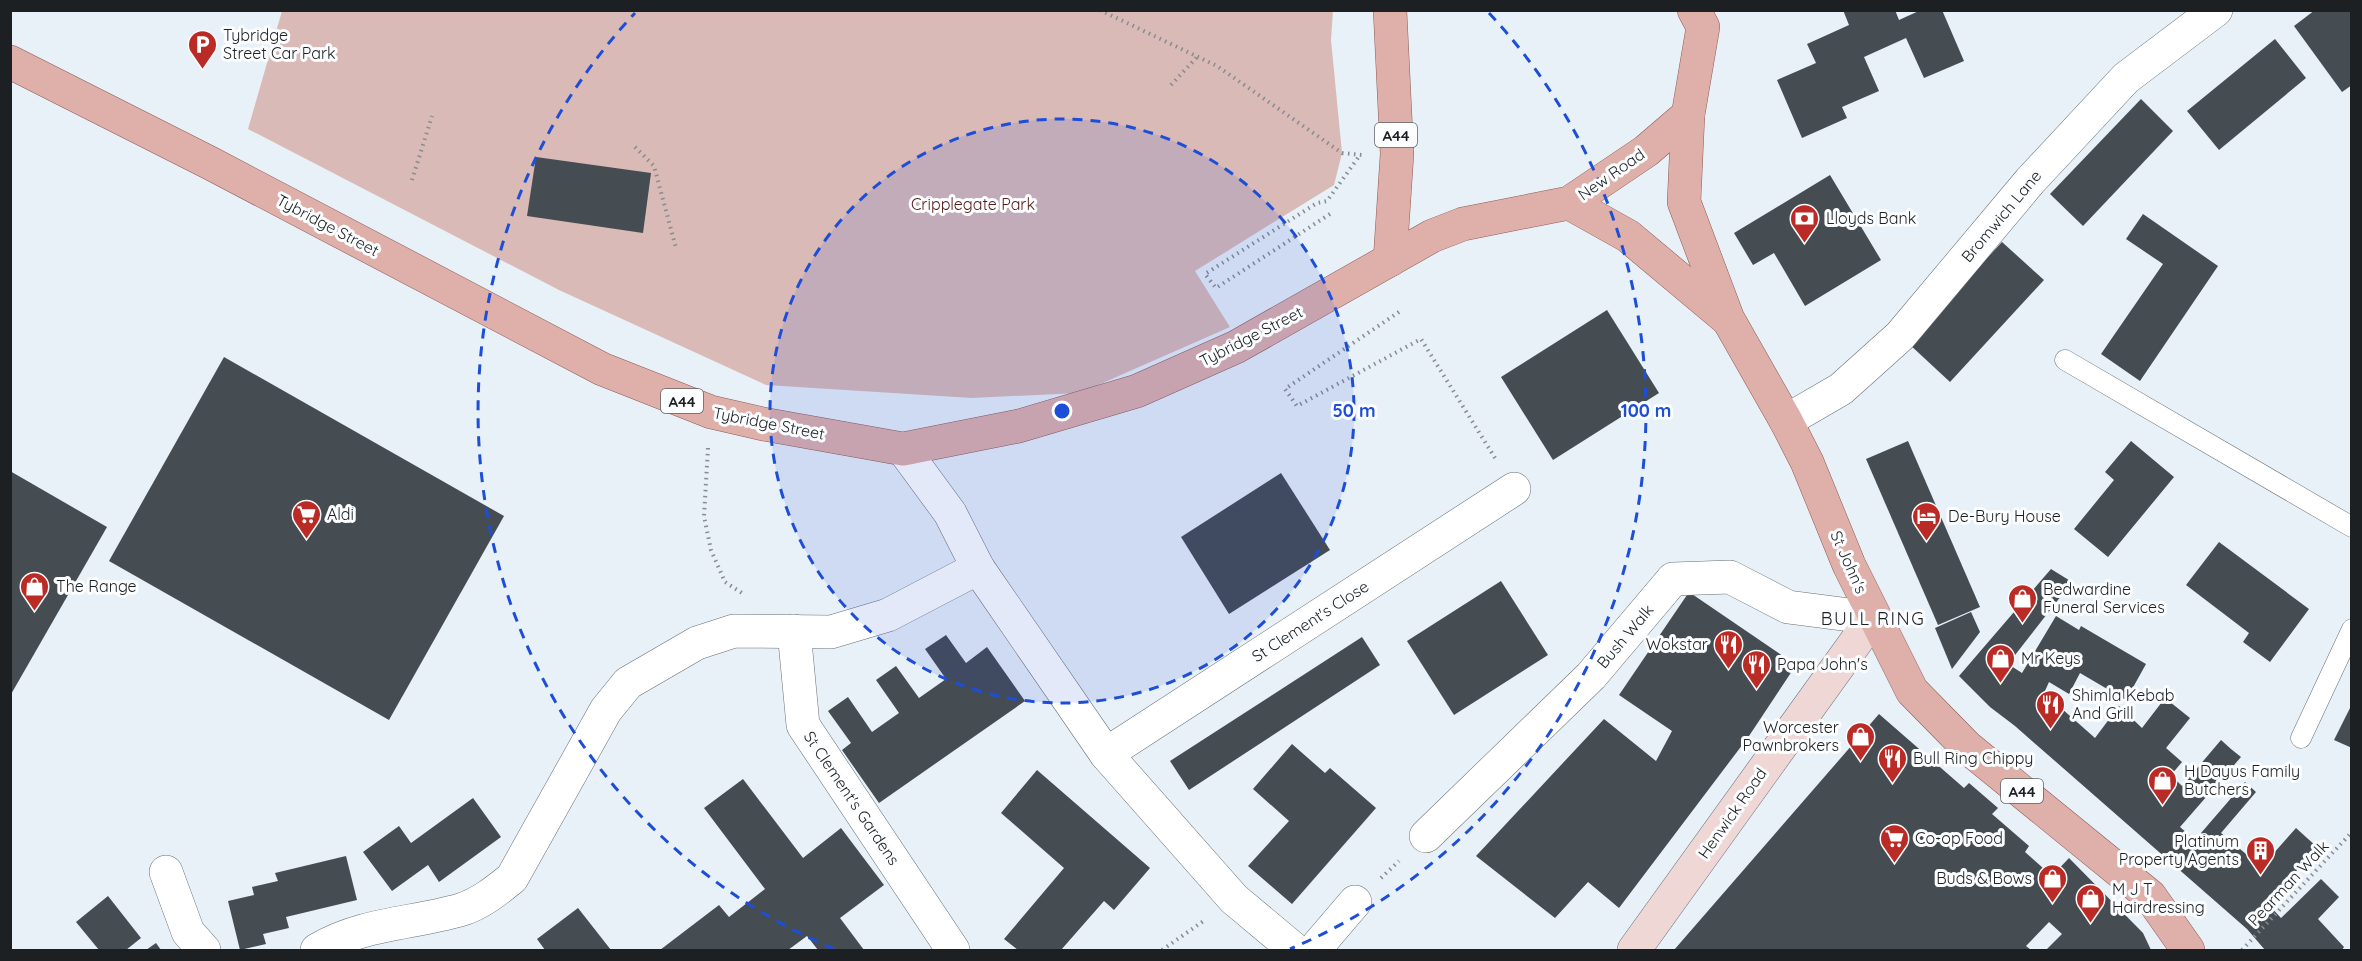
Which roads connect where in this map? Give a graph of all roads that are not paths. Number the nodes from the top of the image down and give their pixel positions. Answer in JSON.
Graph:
{"nodes":[{"id":1,"x":1390,"y":10,"type":"edge"},
{"id":2,"x":2216,"y":10,"type":"edge"},
{"id":3,"x":1707,"y":16,"type":"edge"},
{"id":4,"x":10,"y":62,"type":"edge"},
{"id":5,"x":1688,"y":115,"type":"junction"},
{"id":6,"x":1569,"y":203,"type":"junction"},
{"id":7,"x":1390,"y":260,"type":"junction"},
{"id":8,"x":1728,"y":319,"type":"junction"},
{"id":9,"x":2065,"y":360,"type":"dead end"},
{"id":10,"x":1786,"y":421,"type":"junction"},
{"id":11,"x":903,"y":449,"type":"junction"},
{"id":12,"x":1514,"y":489,"type":"road end"},
{"id":13,"x":2352,"y":527,"type":"edge"},
{"id":14,"x":978,"y":568,"type":"junction"},
{"id":15,"x":1873,"y":618,"type":"junction"},
{"id":16,"x":2352,"y":629,"type":"edge"},
{"id":17,"x":794,"y":631,"type":"junction"},
{"id":18,"x":2301,"y":738,"type":"dead end"},
{"id":19,"x":1106,"y":754,"type":"junction"},
{"id":20,"x":1426,"y":836,"type":"road end"},
{"id":21,"x":166,"y":872,"type":"dead end"},
{"id":22,"x":1355,"y":902,"type":"road end"},
{"id":23,"x":204,"y":951,"type":"edge"},
{"id":24,"x":317,"y":951,"type":"edge"},
{"id":25,"x":954,"y":951,"type":"edge"},
{"id":26,"x":1295,"y":951,"type":"edge"},
{"id":27,"x":1314,"y":951,"type":"edge"},
{"id":28,"x":1634,"y":951,"type":"edge"},
{"id":29,"x":2188,"y":951,"type":"edge"}],
"edges":[{"from":1,"to":7,"type":"main road","number":"A44"},
{"from":2,"to":10,"type":"street","name":"Bromwich Lane"},
{"from":3,"to":5,"type":"main road","number":"A44"},
{"from":4,"to":11,"type":"main road","name":"Tybridge Street","number":"A44"},
{"from":5,"to":6,"type":"main road","name":"New Road","number":"A44"},
{"from":5,"to":8,"type":"main road","name":"St John's","number":"A44"},
{"from":6,"to":7,"type":"main road","name":"New Road","number":"A44"},
{"from":6,"to":8,"type":"main road","name":"St John's","number":"A44"},
{"from":7,"to":11,"type":"main road","name":"Tybridge Street","number":"A44"},
{"from":8,"to":10,"type":"main road","name":"St John's","number":"A44"},
{"from":9,"to":13,"type":"lane"},
{"from":10,"to":15,"type":"main road","name":"St John's","number":"A44"},
{"from":11,"to":14,"type":"street"},
{"from":12,"to":19,"type":"street","name":"St Clement's Close"},
{"from":14,"to":17,"type":"street"},
{"from":14,"to":19,"type":"street"},
{"from":15,"to":20,"type":"street","name":"Bush Walk"},
{"from":15,"to":28,"type":"main road","name":"Henwick Road"},
{"from":15,"to":29,"type":"main road","name":"St John's","number":"A44"},
{"from":16,"to":18,"type":"lane"},
{"from":17,"to":24,"type":"street"},
{"from":17,"to":25,"type":"street","name":"St Clement's Gardens"},
{"from":19,"to":26,"type":"street"},
{"from":21,"to":23,"type":"street"},
{"from":22,"to":27,"type":"street"}]}
